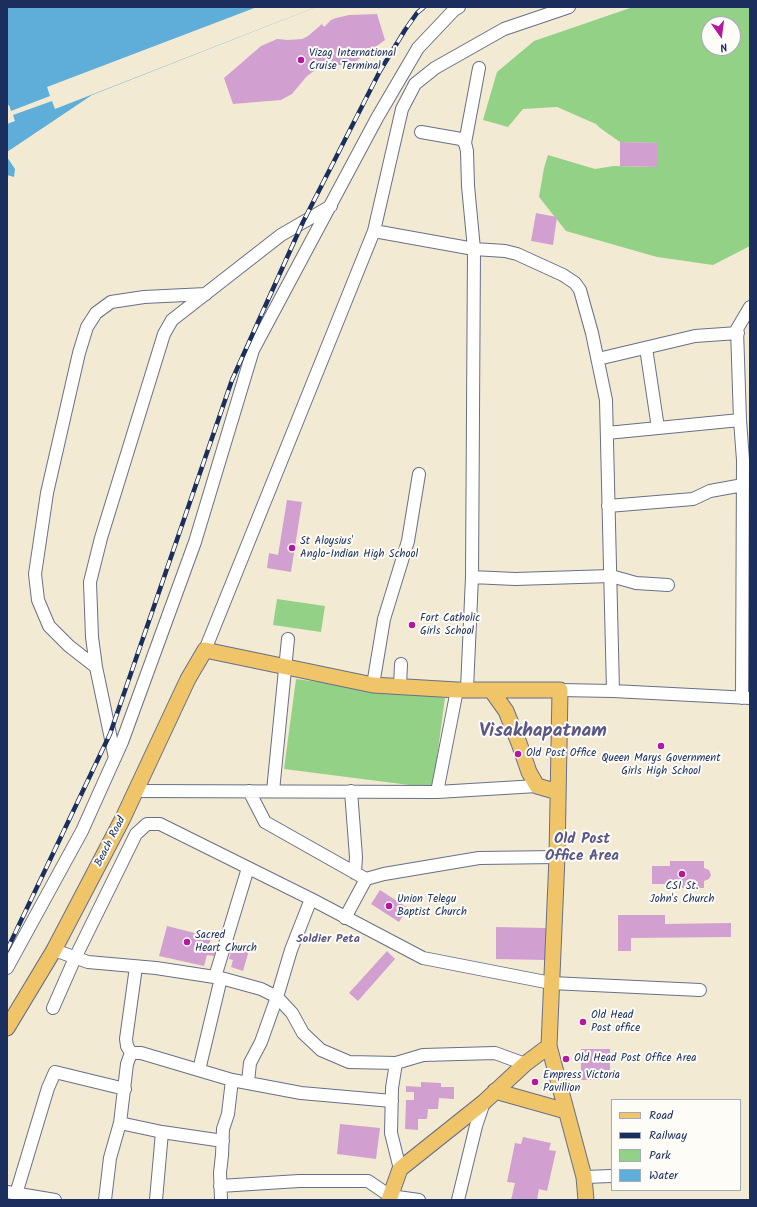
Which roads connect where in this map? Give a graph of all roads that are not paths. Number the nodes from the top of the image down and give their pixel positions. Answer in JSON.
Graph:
{"nodes":[{"id":1,"x":459,"y":7,"type":"edge"},
{"id":2,"x":569,"y":7,"type":"edge"},
{"id":3,"x":479,"y":68,"type":"dead end"},
{"id":4,"x":421,"y":132,"type":"dead end"},
{"id":5,"x":465,"y":143,"type":"junction"},
{"id":6,"x":331,"y":206,"type":"junction"},
{"id":7,"x":374,"y":231,"type":"junction"},
{"id":8,"x":474,"y":249,"type":"junction"},
{"id":9,"x":206,"y":294,"type":"junction"},
{"id":10,"x":750,"y":307,"type":"edge"},
{"id":11,"x":738,"y":333,"type":"junction"},
{"id":12,"x":646,"y":348,"type":"junction"},
{"id":13,"x":598,"y":359,"type":"junction"},
{"id":14,"x":740,"y":420,"type":"junction"},
{"id":15,"x":658,"y":428,"type":"junction"},
{"id":16,"x":607,"y":432,"type":"junction"},
{"id":17,"x":419,"y":474,"type":"dead end"},
{"id":18,"x":743,"y":485,"type":"junction"},
{"id":19,"x":608,"y":506,"type":"junction"},
{"id":20,"x":611,"y":576,"type":"junction"},
{"id":21,"x":472,"y":577,"type":"junction"},
{"id":22,"x":668,"y":585,"type":"dead end"},
{"id":23,"x":288,"y":639,"type":"dead end"},
{"id":24,"x":205,"y":650,"type":"junction"},
{"id":25,"x":401,"y":664,"type":"dead end"},
{"id":26,"x":96,"y":667,"type":"junction"},
{"id":27,"x":285,"y":667,"type":"junction"},
{"id":28,"x":373,"y":685,"type":"junction"},
{"id":29,"x":400,"y":686,"type":"junction"},
{"id":30,"x":462,"y":689,"type":"junction"},
{"id":31,"x":491,"y":690,"type":"junction"},
{"id":32,"x":560,"y":690,"type":"junction"},
{"id":33,"x":613,"y":691,"type":"junction"},
{"id":34,"x":746,"y":698,"type":"edge"},
{"id":35,"x":115,"y":758,"type":"junction"},
{"id":36,"x":537,"y":786,"type":"junction"},
{"id":37,"x":136,"y":791,"type":"junction"},
{"id":38,"x":248,"y":791,"type":"junction"},
{"id":39,"x":274,"y":791,"type":"junction"},
{"id":40,"x":351,"y":792,"type":"junction"},
{"id":41,"x":437,"y":792,"type":"junction"},
{"id":42,"x":558,"y":792,"type":"junction"},
{"id":43,"x":558,"y":857,"type":"junction"},
{"id":44,"x":248,"y":868,"type":"junction"},
{"id":45,"x":355,"y":873,"type":"junction"},
{"id":46,"x":366,"y":879,"type":"junction"},
{"id":47,"x":311,"y":899,"type":"junction"},
{"id":48,"x":346,"y":918,"type":"junction"},
{"id":49,"x":54,"y":950,"type":"junction"},
{"id":50,"x":75,"y":958,"type":"junction"},
{"id":51,"x":136,"y":967,"type":"junction"},
{"id":52,"x":7,"y":968,"type":"edge"},
{"id":53,"x":218,"y":978,"type":"junction"},
{"id":54,"x":551,"y":984,"type":"junction"},
{"id":55,"x":700,"y":990,"type":"dead end"},
{"id":56,"x":277,"y":998,"type":"junction"},
{"id":57,"x":53,"y":1008,"type":"dead end"},
{"id":58,"x":7,"y":1028,"type":"edge"},
{"id":59,"x":549,"y":1046,"type":"junction"},
{"id":60,"x":131,"y":1054,"type":"junction"},
{"id":61,"x":396,"y":1063,"type":"junction"},
{"id":62,"x":525,"y":1064,"type":"junction"},
{"id":63,"x":199,"y":1070,"type":"junction"},
{"id":64,"x":232,"y":1080,"type":"junction"},
{"id":65,"x":248,"y":1082,"type":"junction"},
{"id":66,"x":125,"y":1089,"type":"junction"},
{"id":67,"x":495,"y":1091,"type":"junction"},
{"id":68,"x":392,"y":1101,"type":"junction"},
{"id":69,"x":484,"y":1102,"type":"junction"},
{"id":70,"x":566,"y":1111,"type":"junction"},
{"id":71,"x":120,"y":1123,"type":"junction"},
{"id":72,"x":162,"y":1132,"type":"junction"},
{"id":73,"x":223,"y":1141,"type":"junction"},
{"id":74,"x":400,"y":1169,"type":"junction"},
{"id":75,"x":611,"y":1176,"type":"edge"},
{"id":76,"x":584,"y":1177,"type":"junction"},
{"id":77,"x":220,"y":1186,"type":"junction"},
{"id":78,"x":18,"y":1195,"type":"edge"},
{"id":79,"x":390,"y":1198,"type":"edge"},
{"id":80,"x":55,"y":1200,"type":"edge"},
{"id":81,"x":105,"y":1200,"type":"edge"},
{"id":82,"x":156,"y":1200,"type":"edge"},
{"id":83,"x":221,"y":1200,"type":"edge"},
{"id":84,"x":419,"y":1200,"type":"edge"},
{"id":85,"x":458,"y":1200,"type":"edge"},
{"id":86,"x":586,"y":1200,"type":"edge"}],
"edges":[{"from":1,"to":6,"type":"street"},
{"from":2,"to":7,"type":"street"},
{"from":3,"to":5,"type":"street"},
{"from":4,"to":5,"type":"street"},
{"from":5,"to":8,"type":"street"},
{"from":6,"to":9,"type":"street"},
{"from":6,"to":35,"type":"street"},
{"from":7,"to":8,"type":"street"},
{"from":7,"to":24,"type":"street"},
{"from":8,"to":13,"type":"street"},
{"from":8,"to":21,"type":"street"},
{"from":9,"to":26,"type":"street"},
{"from":9,"to":26,"type":"street"},
{"from":10,"to":11,"type":"street"},
{"from":11,"to":12,"type":"street"},
{"from":11,"to":14,"type":"street"},
{"from":12,"to":13,"type":"street"},
{"from":12,"to":15,"type":"street"},
{"from":13,"to":16,"type":"street"},
{"from":14,"to":15,"type":"street"},
{"from":14,"to":18,"type":"street"},
{"from":15,"to":16,"type":"street"},
{"from":16,"to":19,"type":"street"},
{"from":17,"to":28,"type":"street"},
{"from":18,"to":19,"type":"street"},
{"from":18,"to":34,"type":"street"},
{"from":19,"to":20,"type":"street"},
{"from":20,"to":21,"type":"street"},
{"from":20,"to":22,"type":"street"},
{"from":20,"to":33,"type":"street"},
{"from":21,"to":30,"type":"street"},
{"from":23,"to":27,"type":"street"},
{"from":24,"to":27,"type":"main road"},
{"from":24,"to":37,"type":"main road","name":"Beach Road"},
{"from":25,"to":29,"type":"street"},
{"from":26,"to":35,"type":"street"},
{"from":27,"to":28,"type":"main road"},
{"from":27,"to":39,"type":"street"},
{"from":28,"to":29,"type":"main road"},
{"from":29,"to":30,"type":"main road"},
{"from":30,"to":31,"type":"main road"},
{"from":30,"to":41,"type":"street"},
{"from":31,"to":32,"type":"main road"},
{"from":31,"to":36,"type":"main road"},
{"from":32,"to":33,"type":"street"},
{"from":32,"to":42,"type":"main road"},
{"from":33,"to":34,"type":"street"},
{"from":35,"to":52,"type":"street"},
{"from":36,"to":41,"type":"street"},
{"from":36,"to":42,"type":"main road"},
{"from":37,"to":38,"type":"street"},
{"from":37,"to":49,"type":"main road","name":"Beach Road"},
{"from":38,"to":39,"type":"street"},
{"from":38,"to":45,"type":"street"},
{"from":39,"to":40,"type":"street"},
{"from":40,"to":41,"type":"street"},
{"from":40,"to":45,"type":"street"},
{"from":42,"to":43,"type":"main road"},
{"from":43,"to":46,"type":"street"},
{"from":43,"to":54,"type":"main road"},
{"from":44,"to":47,"type":"street"},
{"from":44,"to":50,"type":"street"},
{"from":44,"to":53,"type":"street"},
{"from":45,"to":46,"type":"street"},
{"from":46,"to":48,"type":"street"},
{"from":47,"to":48,"type":"street"},
{"from":47,"to":56,"type":"street"},
{"from":48,"to":54,"type":"street"},
{"from":49,"to":50,"type":"street"},
{"from":49,"to":58,"type":"main road","name":"Beach Road"},
{"from":50,"to":51,"type":"street"},
{"from":50,"to":57,"type":"street"},
{"from":51,"to":53,"type":"street"},
{"from":51,"to":60,"type":"street"},
{"from":53,"to":56,"type":"street"},
{"from":53,"to":63,"type":"street"},
{"from":54,"to":55,"type":"street"},
{"from":54,"to":59,"type":"main road"},
{"from":56,"to":61,"type":"street"},
{"from":56,"to":65,"type":"street"},
{"from":59,"to":62,"type":"main road"},
{"from":59,"to":70,"type":"main road"},
{"from":60,"to":63,"type":"street"},
{"from":60,"to":66,"type":"street"},
{"from":61,"to":62,"type":"street"},
{"from":61,"to":68,"type":"street"},
{"from":62,"to":67,"type":"main road"},
{"from":63,"to":64,"type":"street"},
{"from":64,"to":65,"type":"street"},
{"from":64,"to":73,"type":"street"},
{"from":65,"to":68,"type":"street"},
{"from":66,"to":71,"type":"street"},
{"from":66,"to":78,"type":"street"},
{"from":67,"to":69,"type":"main road"},
{"from":67,"to":70,"type":"main road"},
{"from":68,"to":74,"type":"street"},
{"from":69,"to":74,"type":"main road"},
{"from":69,"to":85,"type":"street"},
{"from":70,"to":76,"type":"main road"},
{"from":71,"to":72,"type":"street"},
{"from":71,"to":81,"type":"street"},
{"from":72,"to":73,"type":"street"},
{"from":72,"to":82,"type":"street"},
{"from":73,"to":77,"type":"street"},
{"from":74,"to":79,"type":"main road"},
{"from":75,"to":76,"type":"street"},
{"from":76,"to":86,"type":"main road"},
{"from":77,"to":79,"type":"street"},
{"from":77,"to":83,"type":"street"},
{"from":78,"to":80,"type":"street"},
{"from":79,"to":84,"type":"street"}]}
